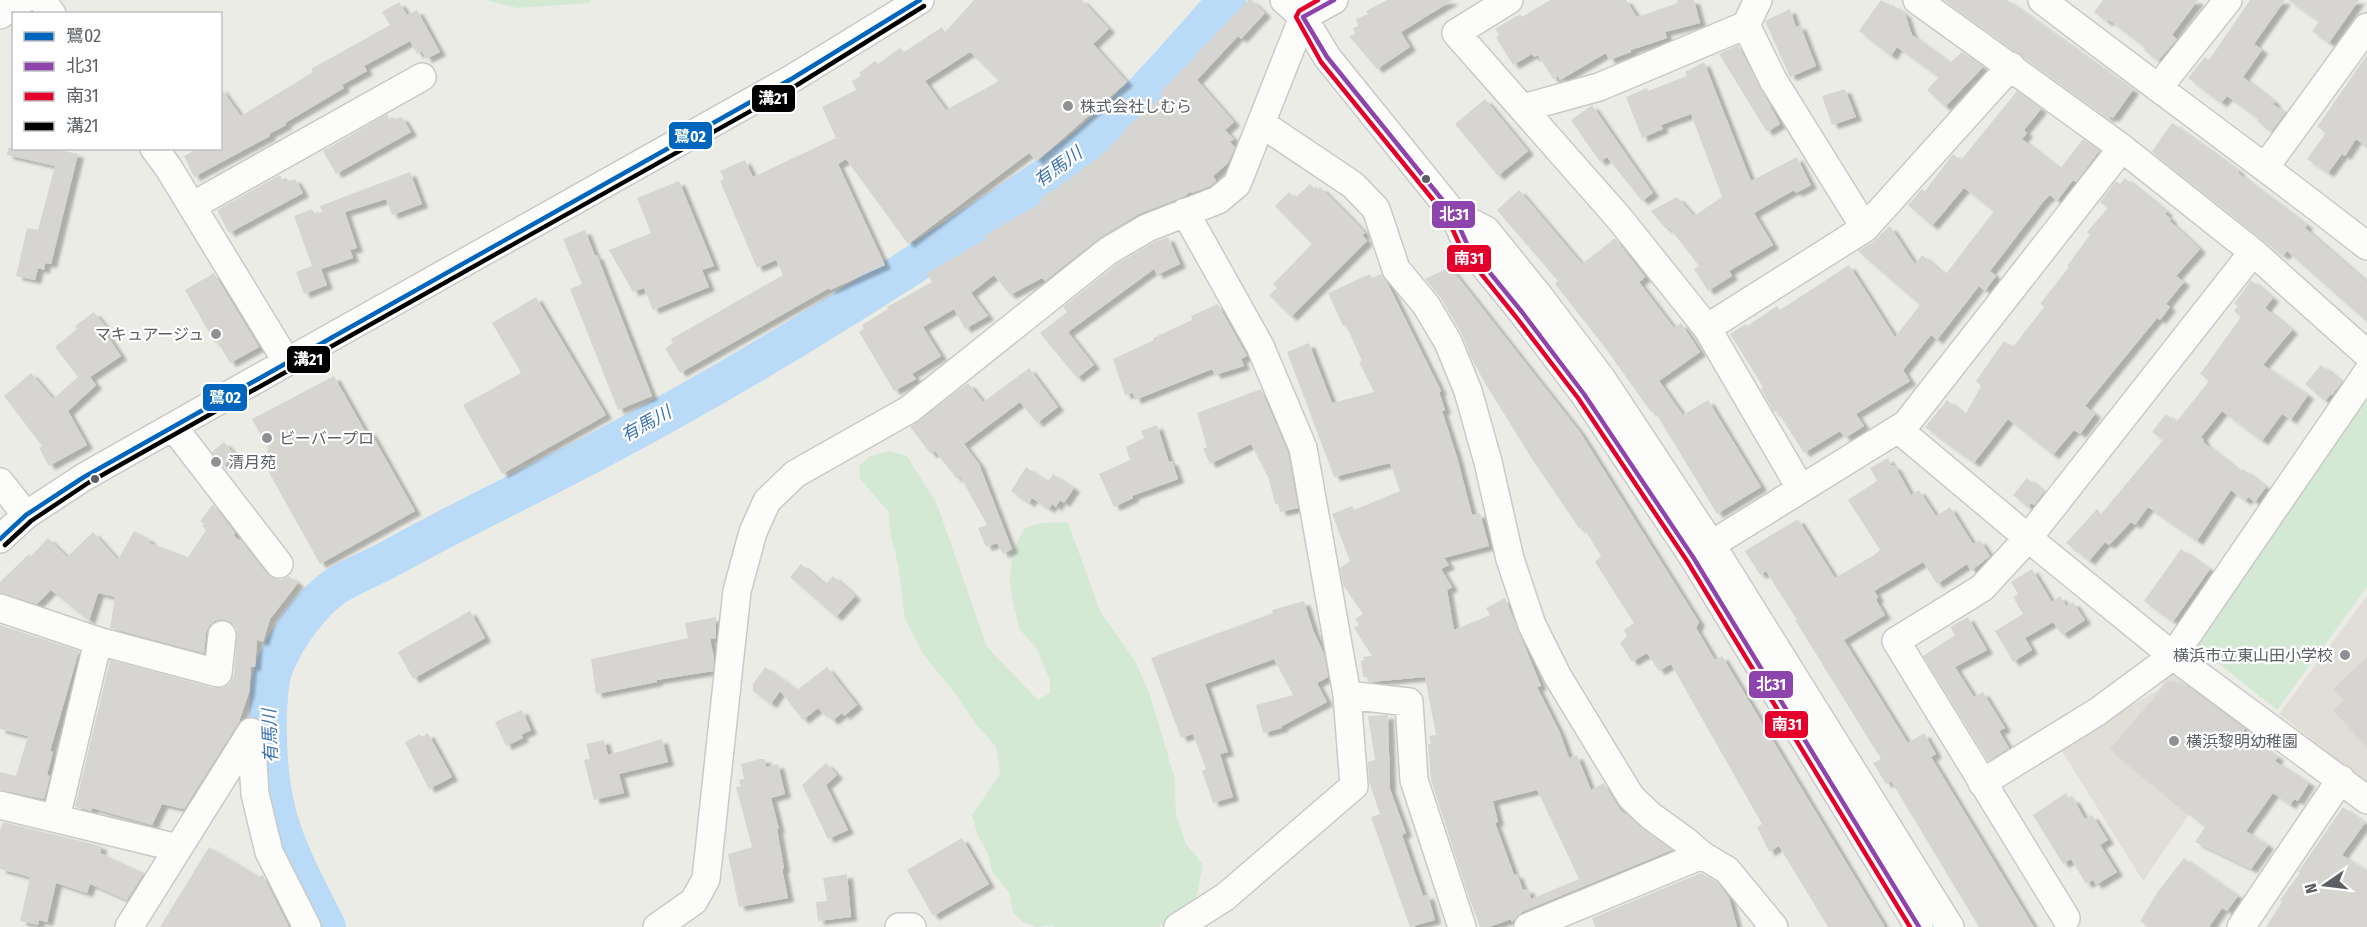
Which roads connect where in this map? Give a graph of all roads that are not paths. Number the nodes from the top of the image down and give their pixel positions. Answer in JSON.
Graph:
{"nodes":[{"id":1,"x":23,"y":0,"type":"edge"},
{"id":2,"x":920,"y":0,"type":"edge"},
{"id":3,"x":1334,"y":0,"type":"edge"},
{"id":4,"x":1509,"y":0,"type":"edge"},
{"id":5,"x":1758,"y":0,"type":"edge"},
{"id":6,"x":1917,"y":0,"type":"edge"},
{"id":7,"x":2042,"y":0,"type":"edge"},
{"id":8,"x":2228,"y":0,"type":"edge"},
{"id":9,"x":1293,"y":9,"type":"edge"},
{"id":10,"x":2074,"y":9,"type":"edge"},
{"id":11,"x":0,"y":15,"type":"edge"},
{"id":12,"x":1746,"y":25,"type":"junction"},
{"id":13,"x":2367,"y":27,"type":"edge"},
{"id":14,"x":2011,"y":66,"type":"junction"},
{"id":15,"x":422,"y":77,"type":"dead end"},
{"id":16,"x":2158,"y":88,"type":"junction"},
{"id":17,"x":1523,"y":108,"type":"junction"},
{"id":18,"x":1262,"y":124,"type":"junction"},
{"id":19,"x":2122,"y":148,"type":"junction"},
{"id":20,"x":155,"y":150,"type":"edge"},
{"id":21,"x":2266,"y":166,"type":"junction"},
{"id":22,"x":192,"y":206,"type":"junction"},
{"id":23,"x":1185,"y":212,"type":"junction"},
{"id":24,"x":1865,"y":228,"type":"junction"},
{"id":25,"x":2367,"y":246,"type":"edge"},
{"id":26,"x":2253,"y":252,"type":"junction"},
{"id":27,"x":1707,"y":328,"type":"junction"},
{"id":28,"x":2367,"y":354,"type":"edge"},
{"id":29,"x":286,"y":362,"type":"junction"},
{"id":30,"x":2367,"y":373,"type":"edge"},
{"id":31,"x":174,"y":428,"type":"junction"},
{"id":32,"x":1898,"y":429,"type":"junction"},
{"id":33,"x":0,"y":482,"type":"edge"},
{"id":34,"x":1801,"y":489,"type":"junction"},
{"id":35,"x":26,"y":515,"type":"junction"},
{"id":36,"x":2028,"y":538,"type":"junction"},
{"id":37,"x":0,"y":539,"type":"edge"},
{"id":38,"x":1702,"y":551,"type":"junction"},
{"id":39,"x":279,"y":564,"type":"dead end"},
{"id":40,"x":0,"y":608,"type":"edge"},
{"id":41,"x":222,"y":635,"type":"dead end"},
{"id":42,"x":98,"y":640,"type":"junction"},
{"id":43,"x":2174,"y":656,"type":"junction"},
{"id":44,"x":1347,"y":695,"type":"junction"},
{"id":45,"x":2341,"y":779,"type":"junction"},
{"id":46,"x":1982,"y":783,"type":"junction"},
{"id":47,"x":2367,"y":800,"type":"edge"},
{"id":48,"x":0,"y":805,"type":"edge"},
{"id":49,"x":56,"y":818,"type":"junction"},
{"id":50,"x":178,"y":848,"type":"junction"},
{"id":51,"x":1702,"y":855,"type":"junction"},
{"id":52,"x":2066,"y":918,"type":"dead end"},
{"id":53,"x":129,"y":927,"type":"edge"},
{"id":54,"x":307,"y":927,"type":"edge"},
{"id":55,"x":657,"y":927,"type":"edge"},
{"id":56,"x":899,"y":927,"type":"edge"},
{"id":57,"x":912,"y":927,"type":"edge"},
{"id":58,"x":1178,"y":927,"type":"edge"},
{"id":59,"x":1462,"y":927,"type":"edge"},
{"id":60,"x":1528,"y":927,"type":"edge"},
{"id":61,"x":1774,"y":927,"type":"edge"},
{"id":62,"x":1919,"y":927,"type":"edge"},
{"id":63,"x":1950,"y":927,"type":"edge"},
{"id":64,"x":2241,"y":927,"type":"edge"}],
"edges":[{"from":1,"to":11,"type":"street"},
{"from":2,"to":29,"type":"street"},
{"from":3,"to":9,"type":"street"},
{"from":4,"to":17,"type":"street"},
{"from":5,"to":12,"type":"street"},
{"from":6,"to":14,"type":"street"},
{"from":7,"to":10,"type":"street"},
{"from":8,"to":16,"type":"street"},
{"from":9,"to":18,"type":"street"},
{"from":9,"to":38,"type":"street"},
{"from":10,"to":16,"type":"street"},
{"from":12,"to":17,"type":"street"},
{"from":12,"to":24,"type":"street"},
{"from":13,"to":21,"type":"street"},
{"from":14,"to":19,"type":"street"},
{"from":14,"to":24,"type":"street"},
{"from":15,"to":22,"type":"street"},
{"from":16,"to":21,"type":"street"},
{"from":17,"to":27,"type":"street"},
{"from":18,"to":23,"type":"street"},
{"from":18,"to":51,"type":"street"},
{"from":19,"to":26,"type":"street"},
{"from":19,"to":32,"type":"street"},
{"from":20,"to":22,"type":"street"},
{"from":21,"to":25,"type":"street"},
{"from":22,"to":29,"type":"street"},
{"from":23,"to":44,"type":"street"},
{"from":23,"to":55,"type":"street"},
{"from":24,"to":27,"type":"street"},
{"from":26,"to":28,"type":"street"},
{"from":26,"to":36,"type":"street"},
{"from":27,"to":34,"type":"street"},
{"from":29,"to":31,"type":"street"},
{"from":30,"to":43,"type":"street"},
{"from":31,"to":35,"type":"street"},
{"from":31,"to":39,"type":"street"},
{"from":32,"to":34,"type":"street"},
{"from":32,"to":36,"type":"street"},
{"from":33,"to":35,"type":"street"},
{"from":34,"to":38,"type":"street"},
{"from":35,"to":37,"type":"street"},
{"from":36,"to":43,"type":"street"},
{"from":36,"to":46,"type":"street"},
{"from":38,"to":62,"type":"street"},
{"from":38,"to":63,"type":"street"},
{"from":40,"to":42,"type":"street"},
{"from":41,"to":42,"type":"street"},
{"from":42,"to":49,"type":"street"},
{"from":43,"to":45,"type":"street"},
{"from":43,"to":46,"type":"street"},
{"from":44,"to":58,"type":"street"},
{"from":44,"to":59,"type":"street"},
{"from":45,"to":47,"type":"street"},
{"from":45,"to":64,"type":"street"},
{"from":46,"to":52,"type":"street"},
{"from":48,"to":49,"type":"street"},
{"from":49,"to":50,"type":"street"},
{"from":50,"to":53,"type":"street"},
{"from":50,"to":54,"type":"street"},
{"from":51,"to":60,"type":"street"},
{"from":51,"to":61,"type":"street"},
{"from":56,"to":57,"type":"street"}]}
